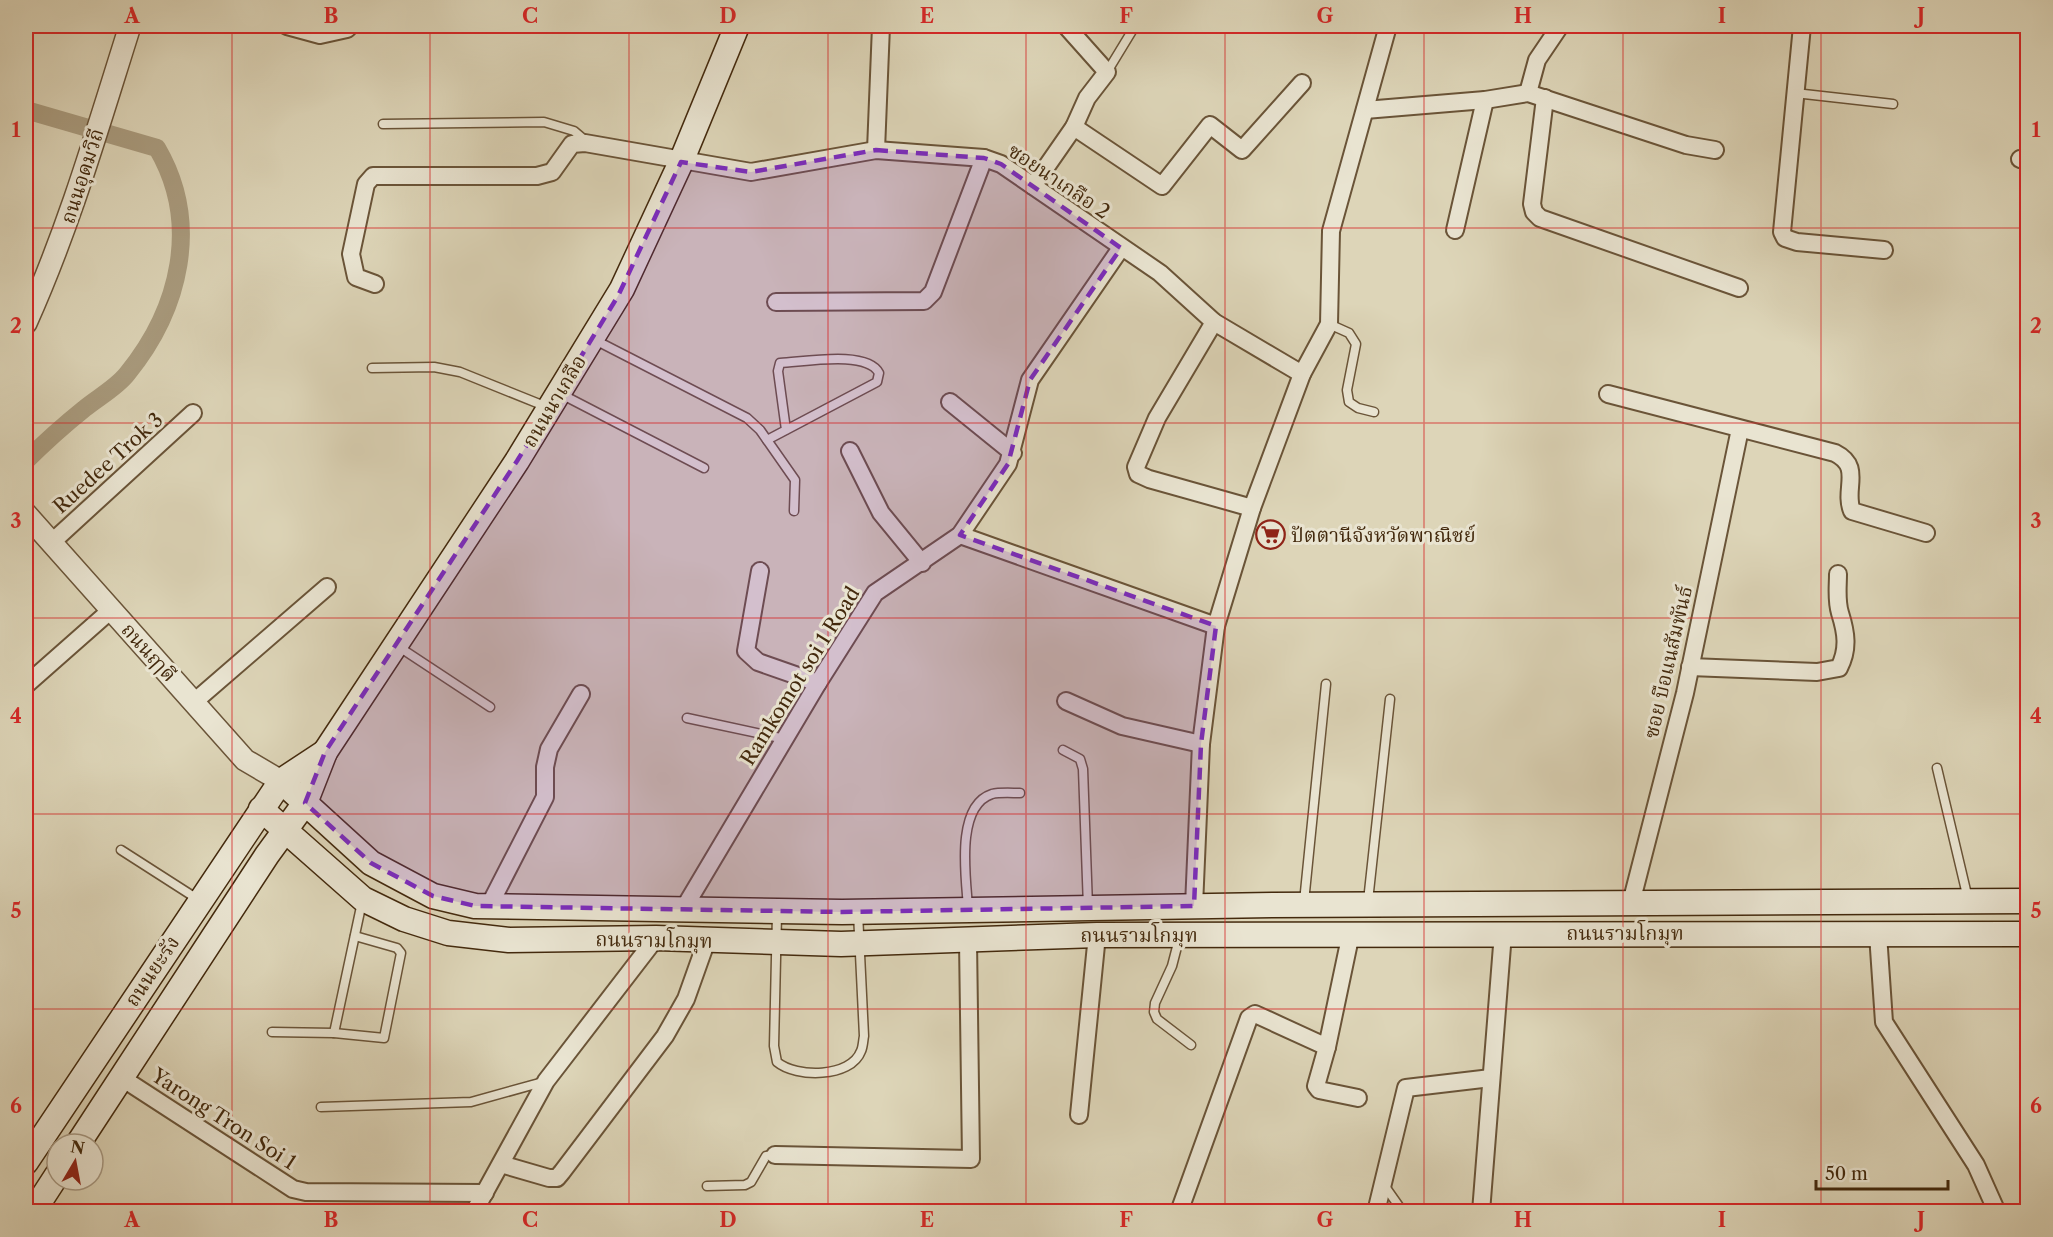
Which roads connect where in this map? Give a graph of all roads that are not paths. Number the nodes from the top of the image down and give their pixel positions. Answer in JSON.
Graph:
{"nodes":[{"id":1,"x":130,"y":26,"type":"edge"},
{"id":2,"x":287,"y":26,"type":"edge"},
{"id":3,"x":350,"y":26,"type":"edge"},
{"id":4,"x":737,"y":26,"type":"edge"},
{"id":5,"x":881,"y":26,"type":"edge"},
{"id":6,"x":1066,"y":26,"type":"edge"},
{"id":7,"x":1135,"y":26,"type":"edge"},
{"id":8,"x":1388,"y":26,"type":"edge"},
{"id":9,"x":1560,"y":26,"type":"edge"},
{"id":10,"x":1802,"y":26,"type":"edge"},
{"id":11,"x":1107,"y":72,"type":"junction"},
{"id":12,"x":1302,"y":83,"type":"dead end"},
{"id":13,"x":1528,"y":93,"type":"junction"},
{"id":14,"x":1795,"y":93,"type":"junction"},
{"id":15,"x":1545,"y":98,"type":"junction"},
{"id":16,"x":1485,"y":100,"type":"junction"},
{"id":17,"x":1893,"y":104,"type":"dead end"},
{"id":18,"x":1365,"y":110,"type":"junction"},
{"id":19,"x":383,"y":124,"type":"dead end"},
{"id":20,"x":1074,"y":127,"type":"junction"},
{"id":21,"x":589,"y":144,"type":"junction"},
{"id":22,"x":876,"y":150,"type":"junction"},
{"id":23,"x":1715,"y":150,"type":"dead end"},
{"id":24,"x":984,"y":158,"type":"junction"},
{"id":25,"x":681,"y":162,"type":"junction"},
{"id":26,"x":1033,"y":186,"type":"junction"},
{"id":27,"x":1455,"y":230,"type":"dead end"},
{"id":28,"x":1121,"y":248,"type":"junction"},
{"id":29,"x":1884,"y":250,"type":"dead end"},
{"id":30,"x":375,"y":284,"type":"dead end"},
{"id":31,"x":1739,"y":288,"type":"dead end"},
{"id":32,"x":776,"y":302,"type":"dead end"},
{"id":33,"x":26,"y":322,"type":"edge"},
{"id":34,"x":1214,"y":322,"type":"junction"},
{"id":35,"x":1329,"y":324,"type":"junction"},
{"id":36,"x":592,"y":338,"type":"junction"},
{"id":37,"x":372,"y":368,"type":"dead end"},
{"id":38,"x":1302,"y":374,"type":"junction"},
{"id":39,"x":1608,"y":394,"type":"dead end"},
{"id":40,"x":554,"y":401,"type":"junction"},
{"id":41,"x":950,"y":402,"type":"dead end"},
{"id":42,"x":1374,"y":412,"type":"dead end"},
{"id":43,"x":193,"y":413,"type":"dead end"},
{"id":44,"x":1740,"y":429,"type":"junction"},
{"id":45,"x":786,"y":430,"type":"junction"},
{"id":46,"x":767,"y":440,"type":"junction"},
{"id":47,"x":850,"y":451,"type":"dead end"},
{"id":48,"x":1013,"y":453,"type":"junction"},
{"id":49,"x":704,"y":468,"type":"dead end"},
{"id":50,"x":1252,"y":508,"type":"junction"},
{"id":51,"x":794,"y":511,"type":"dead end"},
{"id":52,"x":26,"y":514,"type":"edge"},
{"id":53,"x":1926,"y":533,"type":"dead end"},
{"id":54,"x":960,"y":535,"type":"junction"},
{"id":55,"x":51,"y":543,"type":"junction"},
{"id":56,"x":922,"y":563,"type":"junction"},
{"id":57,"x":760,"y":571,"type":"dead end"},
{"id":58,"x":1838,"y":574,"type":"dead end"},
{"id":59,"x":327,"y":587,"type":"dead end"},
{"id":60,"x":111,"y":610,"type":"junction"},
{"id":61,"x":1216,"y":626,"type":"junction"},
{"id":62,"x":396,"y":645,"type":"junction"},
{"id":63,"x":1690,"y":667,"type":"junction"},
{"id":64,"x":818,"y":682,"type":"junction"},
{"id":65,"x":1326,"y":684,"type":"dead end"},
{"id":66,"x":26,"y":685,"type":"edge"},
{"id":67,"x":581,"y":694,"type":"dead end"},
{"id":68,"x":1390,"y":699,"type":"dead end"},
{"id":69,"x":1066,"y":701,"type":"dead end"},
{"id":70,"x":194,"y":702,"type":"junction"},
{"id":71,"x":490,"y":707,"type":"dead end"},
{"id":72,"x":687,"y":718,"type":"dead end"},
{"id":73,"x":785,"y":739,"type":"junction"},
{"id":74,"x":1201,"y":744,"type":"junction"},
{"id":75,"x":1063,"y":750,"type":"dead end"},
{"id":76,"x":325,"y":752,"type":"junction"},
{"id":77,"x":1937,"y":768,"type":"dead end"},
{"id":78,"x":281,"y":781,"type":"junction"},
{"id":79,"x":1020,"y":793,"type":"dead end"},
{"id":80,"x":305,"y":803,"type":"junction"},
{"id":81,"x":261,"y":809,"type":"junction"},
{"id":82,"x":285,"y":830,"type":"junction"},
{"id":83,"x":121,"y":850,"type":"dead end"},
{"id":84,"x":363,"y":899,"type":"junction"},
{"id":85,"x":199,"y":900,"type":"junction"},
{"id":86,"x":1997,"y":901,"type":"junction"},
{"id":87,"x":2028,"y":901,"type":"edge"},
{"id":88,"x":1969,"y":902,"type":"junction"},
{"id":89,"x":1631,"y":903,"type":"junction"},
{"id":90,"x":1304,"y":904,"type":"junction"},
{"id":91,"x":1367,"y":904,"type":"junction"},
{"id":92,"x":489,"y":906,"type":"junction"},
{"id":93,"x":1194,"y":906,"type":"junction"},
{"id":94,"x":684,"y":908,"type":"junction"},
{"id":95,"x":1088,"y":908,"type":"junction"},
{"id":96,"x":777,"y":910,"type":"junction"},
{"id":97,"x":968,"y":910,"type":"junction"},
{"id":98,"x":858,"y":912,"type":"junction"},
{"id":99,"x":1351,"y":933,"type":"junction"},
{"id":100,"x":1503,"y":933,"type":"junction"},
{"id":101,"x":1097,"y":934,"type":"junction"},
{"id":102,"x":1878,"y":934,"type":"junction"},
{"id":103,"x":2001,"y":934,"type":"junction"},
{"id":104,"x":2028,"y":934,"type":"edge"},
{"id":105,"x":1180,"y":935,"type":"junction"},
{"id":106,"x":355,"y":936,"type":"junction"},
{"id":107,"x":657,"y":939,"type":"junction"},
{"id":108,"x":707,"y":940,"type":"junction"},
{"id":109,"x":968,"y":940,"type":"junction"},
{"id":110,"x":777,"y":942,"type":"junction"},
{"id":111,"x":859,"y":944,"type":"junction"},
{"id":112,"x":272,"y":1032,"type":"dead end"},
{"id":113,"x":334,"y":1033,"type":"junction"},
{"id":114,"x":1191,"y":1045,"type":"dead end"},
{"id":115,"x":1327,"y":1047,"type":"junction"},
{"id":116,"x":122,"y":1078,"type":"junction"},
{"id":117,"x":1491,"y":1078,"type":"junction"},
{"id":118,"x":546,"y":1081,"type":"junction"},
{"id":119,"x":1358,"y":1098,"type":"dead end"},
{"id":120,"x":321,"y":1107,"type":"dead end"},
{"id":121,"x":1078,"y":1115,"type":"dead end"},
{"id":122,"x":86,"y":1132,"type":"edge"},
{"id":123,"x":28,"y":1151,"type":"edge"},
{"id":124,"x":775,"y":1155,"type":"joint"},
{"id":125,"x":501,"y":1164,"type":"junction"},
{"id":126,"x":1382,"y":1182,"type":"junction"},
{"id":127,"x":707,"y":1186,"type":"dead end"},
{"id":128,"x":46,"y":1192,"type":"edge"},
{"id":129,"x":485,"y":1193,"type":"junction"},
{"id":130,"x":33,"y":1212,"type":"edge"},
{"id":131,"x":474,"y":1212,"type":"edge"},
{"id":132,"x":1179,"y":1212,"type":"edge"},
{"id":133,"x":1376,"y":1212,"type":"edge"},
{"id":134,"x":1403,"y":1212,"type":"edge"},
{"id":135,"x":1481,"y":1212,"type":"edge"},
{"id":136,"x":1997,"y":1212,"type":"edge"}],
"edges":[{"from":1,"to":33,"type":"street","name":"ถนนอุดมวิถี"},
{"from":2,"to":3,"type":"street"},
{"from":4,"to":25,"type":"main road","name":"ถนนนาเกลือ"},
{"from":5,"to":22,"type":"street"},
{"from":6,"to":11,"type":"street"},
{"from":7,"to":11,"type":"lane"},
{"from":8,"to":18,"type":"street"},
{"from":9,"to":13,"type":"street"},
{"from":10,"to":14,"type":"street"},
{"from":11,"to":20,"type":"street"},
{"from":12,"to":20,"type":"street"},
{"from":13,"to":15,"type":"street"},
{"from":13,"to":16,"type":"street"},
{"from":14,"to":17,"type":"lane"},
{"from":14,"to":29,"type":"street"},
{"from":15,"to":23,"type":"street"},
{"from":15,"to":31,"type":"street"},
{"from":16,"to":18,"type":"street"},
{"from":16,"to":27,"type":"street"},
{"from":18,"to":35,"type":"street"},
{"from":19,"to":21,"type":"lane"},
{"from":20,"to":26,"type":"street"},
{"from":21,"to":25,"type":"street","name":"ซอยนาเกลือ 2"},
{"from":21,"to":30,"type":"street"},
{"from":22,"to":24,"type":"street","name":"ซอยนาเกลือ 2"},
{"from":22,"to":25,"type":"street","name":"ซอยนาเกลือ 2"},
{"from":24,"to":26,"type":"street","name":"ซอยนาเกลือ 2"},
{"from":24,"to":32,"type":"street"},
{"from":25,"to":36,"type":"main road","name":"ถนนนาเกลือ"},
{"from":26,"to":28,"type":"street","name":"ซอยนาเกลือ 2"},
{"from":28,"to":34,"type":"street","name":"ซอยนาเกลือ 2"},
{"from":28,"to":48,"type":"street","name":"Ramkomot soi 1 Road"},
{"from":34,"to":38,"type":"street","name":"ซอยนาเกลือ 2"},
{"from":34,"to":50,"type":"street"},
{"from":35,"to":38,"type":"street"},
{"from":35,"to":42,"type":"lane"},
{"from":36,"to":40,"type":"main road","name":"ถนนนาเกลือ"},
{"from":36,"to":46,"type":"lane"},
{"from":37,"to":40,"type":"lane"},
{"from":38,"to":50,"type":"street"},
{"from":39,"to":44,"type":"street"},
{"from":40,"to":49,"type":"lane"},
{"from":40,"to":62,"type":"main road","name":"ถนนนาเกลือ"},
{"from":41,"to":48,"type":"street"},
{"from":43,"to":55,"type":"street","name":"Ruedee Trok 3"},
{"from":44,"to":53,"type":"street"},
{"from":44,"to":63,"type":"street","name":"ซอย บือแนสัมพันธ์"},
{"from":45,"to":45,"type":"lane"},
{"from":45,"to":46,"type":"lane"},
{"from":46,"to":51,"type":"lane"},
{"from":47,"to":56,"type":"street"},
{"from":48,"to":54,"type":"street","name":"Ramkomot soi 1 Road"},
{"from":50,"to":61,"type":"street"},
{"from":52,"to":55,"type":"street","name":"ถนนฤๅดี"},
{"from":54,"to":56,"type":"street","name":"Ramkomot soi 1 Road"},
{"from":54,"to":61,"type":"street"},
{"from":55,"to":60,"type":"street","name":"ถนนฤๅดี"},
{"from":56,"to":64,"type":"street","name":"Ramkomot soi 1 Road"},
{"from":57,"to":64,"type":"street"},
{"from":58,"to":63,"type":"street"},
{"from":59,"to":70,"type":"street"},
{"from":60,"to":66,"type":"street"},
{"from":60,"to":70,"type":"street","name":"ถนนฤๅดี"},
{"from":61,"to":74,"type":"street"},
{"from":62,"to":71,"type":"lane"},
{"from":62,"to":76,"type":"main road","name":"ถนนนาเกลือ"},
{"from":63,"to":89,"type":"street","name":"ซอย บือแนสัมพันธ์"},
{"from":64,"to":73,"type":"street","name":"Ramkomot soi 1 Road"},
{"from":65,"to":90,"type":"lane"},
{"from":67,"to":92,"type":"street"},
{"from":68,"to":91,"type":"lane"},
{"from":69,"to":74,"type":"street"},
{"from":70,"to":78,"type":"street","name":"ถนนฤๅดี"},
{"from":72,"to":73,"type":"lane"},
{"from":73,"to":94,"type":"street","name":"Ramkomot soi 1 Road"},
{"from":74,"to":93,"type":"street"},
{"from":75,"to":95,"type":"lane"},
{"from":76,"to":78,"type":"main road","name":"ถนนนาเกลือ"},
{"from":76,"to":80,"type":"main road","name":"ถนนนาเกลือ"},
{"from":77,"to":88,"type":"lane"},
{"from":78,"to":80,"type":"main road","name":"ถนนรามโกมุท"},
{"from":78,"to":81,"type":"main road","name":"ถนนยะรัง"},
{"from":79,"to":97,"type":"lane"},
{"from":80,"to":82,"type":"main road","name":"ถนนยะรัง"},
{"from":80,"to":92,"type":"main road","name":"ถนนรามโกมุท"},
{"from":81,"to":82,"type":"main road","name":"ถนนรามโกมุท"},
{"from":81,"to":85,"type":"main road","name":"ถนนยะรัง"},
{"from":82,"to":84,"type":"main road","name":"ถนนรามโกมุท"},
{"from":82,"to":116,"type":"main road","name":"ถนนยะรัง"},
{"from":83,"to":85,"type":"lane"},
{"from":84,"to":106,"type":"lane"},
{"from":84,"to":107,"type":"main road","name":"ถนนรามโกมุท"},
{"from":85,"to":123,"type":"main road","name":"ถนนยะรัง"},
{"from":86,"to":87,"type":"main road","name":"ถนนรามโกมุท"},
{"from":86,"to":88,"type":"main road","name":"ถนนรามโกมุท"},
{"from":86,"to":103,"type":"main road"},
{"from":88,"to":89,"type":"main road","name":"ถนนรามโกมุท"},
{"from":89,"to":91,"type":"main road","name":"ถนนรามโกมุท"},
{"from":90,"to":91,"type":"main road","name":"ถนนรามโกมุท"},
{"from":90,"to":93,"type":"main road","name":"ถนนรามโกมุท"},
{"from":92,"to":94,"type":"main road","name":"ถนนรามโกมุท"},
{"from":93,"to":95,"type":"main road","name":"ถนนรามโกมุท"},
{"from":94,"to":96,"type":"main road","name":"ถนนรามโกมุท"},
{"from":95,"to":97,"type":"main road","name":"ถนนรามโกมุท"},
{"from":96,"to":98,"type":"main road","name":"ถนนรามโกมุท"},
{"from":96,"to":110,"type":"lane"},
{"from":97,"to":98,"type":"main road","name":"ถนนรามโกมุท"},
{"from":98,"to":111,"type":"lane"},
{"from":99,"to":100,"type":"main road","name":"ถนนรามโกมุท"},
{"from":99,"to":105,"type":"main road","name":"ถนนรามโกมุท"},
{"from":99,"to":115,"type":"street"},
{"from":100,"to":102,"type":"main road","name":"ถนนรามโกมุท"},
{"from":100,"to":117,"type":"street"},
{"from":101,"to":105,"type":"main road","name":"ถนนรามโกมุท"},
{"from":101,"to":109,"type":"main road","name":"ถนนรามโกมุท"},
{"from":101,"to":121,"type":"street"},
{"from":102,"to":103,"type":"main road","name":"ถนนรามโกมุท"},
{"from":102,"to":136,"type":"street"},
{"from":103,"to":104,"type":"main road","name":"ถนนรามโกมุท"},
{"from":105,"to":114,"type":"lane"},
{"from":106,"to":113,"type":"lane"},
{"from":106,"to":113,"type":"lane"},
{"from":107,"to":108,"type":"main road","name":"ถนนรามโกมุท"},
{"from":107,"to":118,"type":"street"},
{"from":108,"to":110,"type":"main road","name":"ถนนรามโกมุท"},
{"from":108,"to":125,"type":"street"},
{"from":109,"to":111,"type":"main road","name":"ถนนรามโกมุท"},
{"from":109,"to":124,"type":"street"},
{"from":110,"to":111,"type":"main road","name":"ถนนรามโกมุท"},
{"from":110,"to":111,"type":"lane"},
{"from":112,"to":113,"type":"lane"},
{"from":115,"to":119,"type":"street"},
{"from":115,"to":132,"type":"street"},
{"from":116,"to":122,"type":"main road","name":"ถนนยะรัง"},
{"from":116,"to":129,"type":"street","name":"Yarong Tron Soi 1"},
{"from":117,"to":126,"type":"street"},
{"from":117,"to":135,"type":"street"},
{"from":118,"to":120,"type":"lane"},
{"from":118,"to":125,"type":"street"},
{"from":124,"to":127,"type":"lane"},
{"from":125,"to":129,"type":"street"},
{"from":126,"to":133,"type":"street"},
{"from":126,"to":134,"type":"lane"},
{"from":128,"to":130,"type":"main road"},
{"from":129,"to":131,"type":"street"}]}
